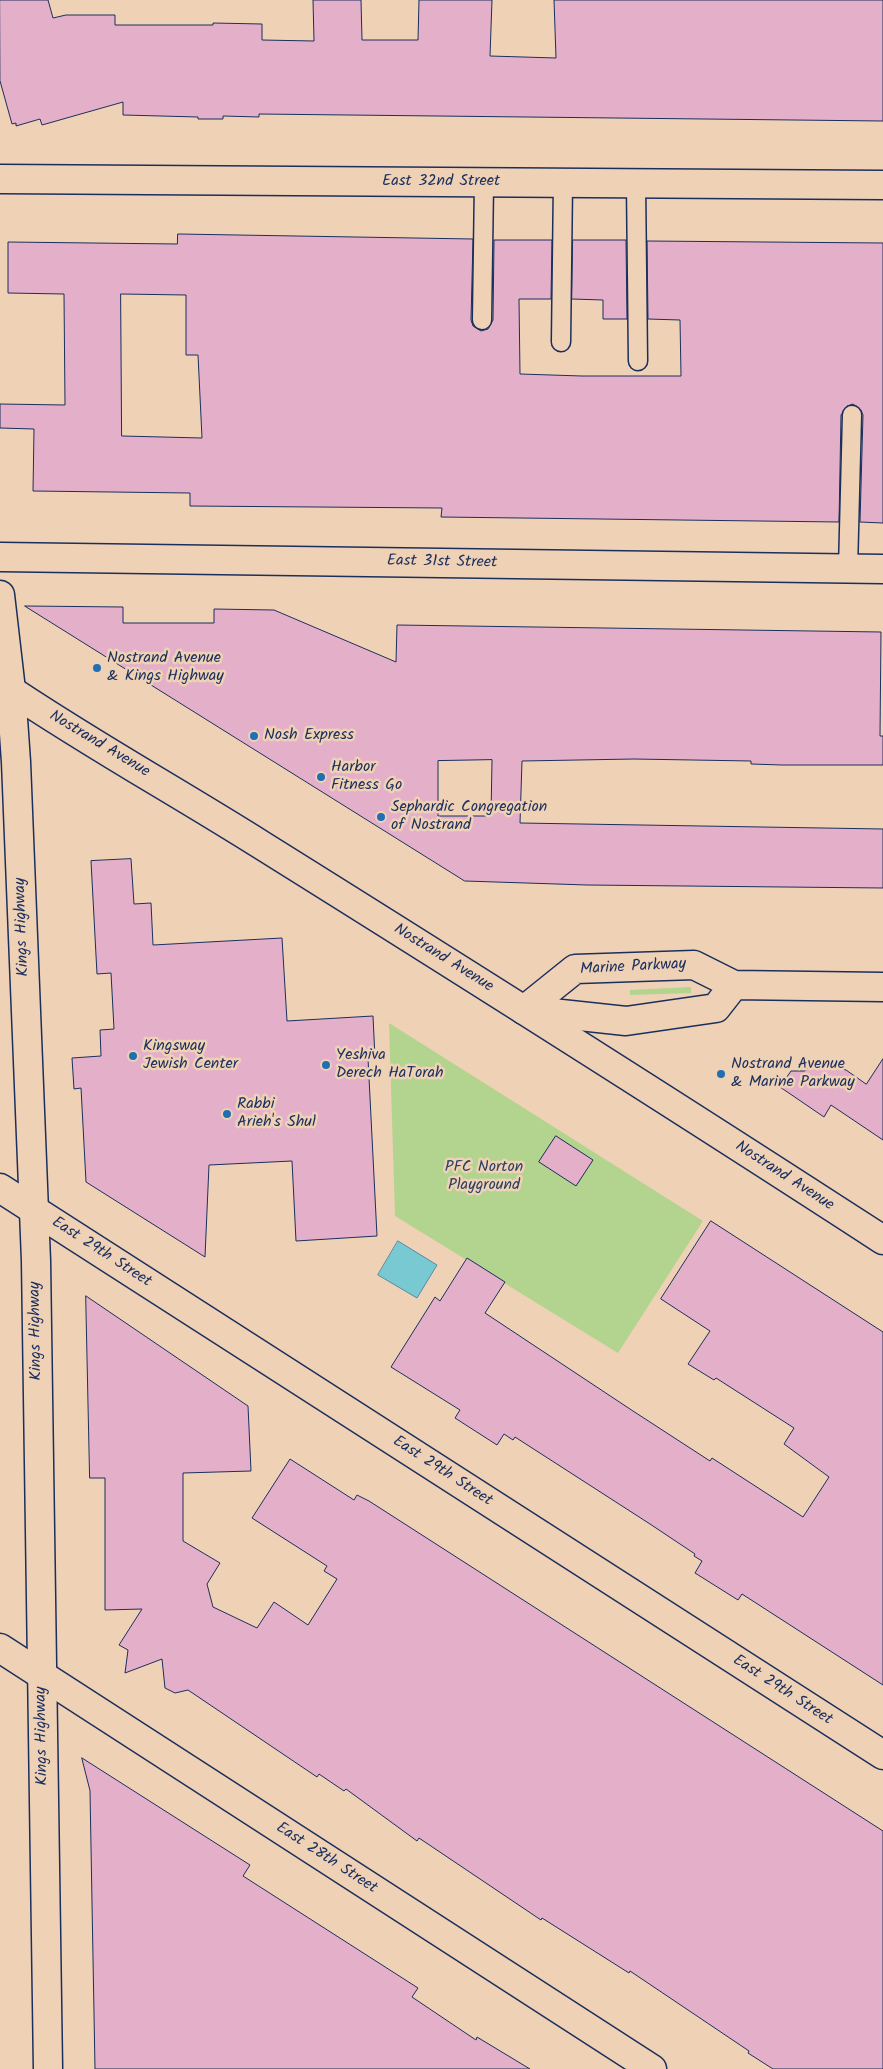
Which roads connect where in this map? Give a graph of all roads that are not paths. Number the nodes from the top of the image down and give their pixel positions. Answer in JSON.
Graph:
{"nodes":[{"id":1,"x":0,"y":179,"type":"edge"},
{"id":2,"x":484,"y":183,"type":"junction"},
{"id":3,"x":563,"y":183,"type":"junction"},
{"id":4,"x":636,"y":183,"type":"junction"},
{"id":5,"x":883,"y":185,"type":"edge"},
{"id":6,"x":482,"y":320,"type":"dead end"},
{"id":7,"x":561,"y":342,"type":"dead end"},
{"id":8,"x":638,"y":361,"type":"dead end"},
{"id":9,"x":852,"y":416,"type":"dead end"},
{"id":10,"x":0,"y":557,"type":"edge"},
{"id":11,"x":848,"y":568,"type":"junction"},
{"id":12,"x":883,"y":569,"type":"edge"},
{"id":13,"x":0,"y":595,"type":"edge"},
{"id":14,"x":6,"y":687,"type":"edge"},
{"id":15,"x":734,"y":986,"type":"junction"},
{"id":16,"x":883,"y":988,"type":"edge"},
{"id":17,"x":524,"y":1010,"type":"junction"},
{"id":18,"x":0,"y":1188,"type":"edge"},
{"id":19,"x":35,"y":1211,"type":"junction"},
{"id":20,"x":883,"y":1240,"type":"edge"},
{"id":21,"x":0,"y":1648,"type":"edge"},
{"id":22,"x":42,"y":1677,"type":"junction"},
{"id":23,"x":883,"y":1756,"type":"edge"},
{"id":24,"x":48,"y":2069,"type":"edge"},
{"id":25,"x":652,"y":2069,"type":"edge"}],
"edges":[{"from":1,"to":2,"type":"street","name":"East 32nd Street"},
{"from":2,"to":3,"type":"street","name":"East 32nd Street"},
{"from":2,"to":6,"type":"lane"},
{"from":3,"to":4,"type":"street","name":"East 32nd Street"},
{"from":3,"to":7,"type":"lane"},
{"from":4,"to":5,"type":"street","name":"East 32nd Street"},
{"from":4,"to":8,"type":"lane"},
{"from":9,"to":11,"type":"lane"},
{"from":10,"to":11,"type":"street","name":"East 31st Street"},
{"from":11,"to":12,"type":"street","name":"East 31st Street"},
{"from":13,"to":14,"type":"street","name":"Kings Highway"},
{"from":14,"to":17,"type":"street","name":"Nostrand Avenue"},
{"from":14,"to":19,"type":"street","name":"Kings Highway"},
{"from":15,"to":16,"type":"street","name":"Marine Parkway"},
{"from":15,"to":17,"type":"street"},
{"from":15,"to":17,"type":"street","name":"Marine Parkway"},
{"from":17,"to":20,"type":"street","name":"Nostrand Avenue"},
{"from":18,"to":19,"type":"street","name":"East 29th Street"},
{"from":19,"to":22,"type":"street","name":"Kings Highway"},
{"from":19,"to":23,"type":"street","name":"East 29th Street"},
{"from":21,"to":22,"type":"street","name":"East 28th Street"},
{"from":22,"to":24,"type":"street","name":"Kings Highway"},
{"from":22,"to":25,"type":"street","name":"East 28th Street"}]}
